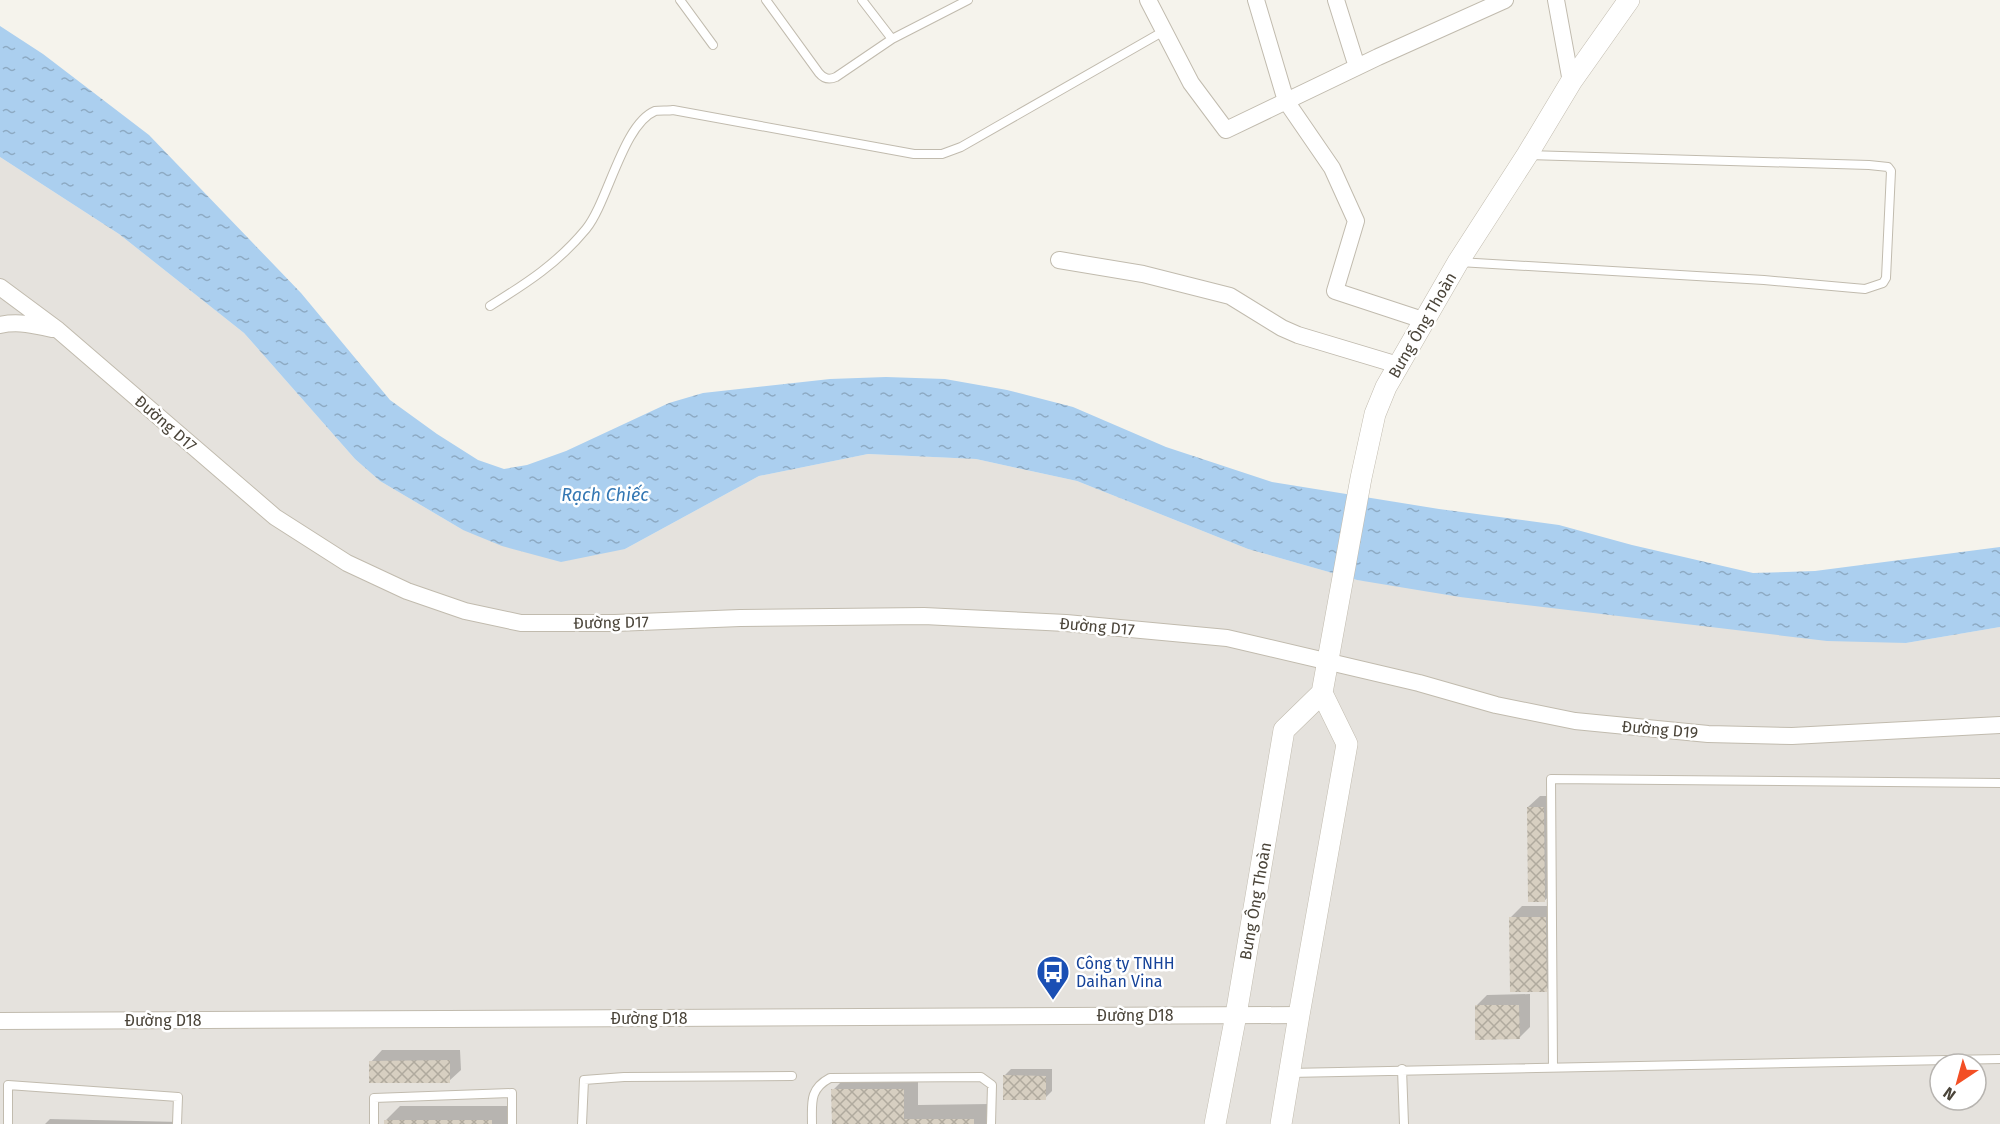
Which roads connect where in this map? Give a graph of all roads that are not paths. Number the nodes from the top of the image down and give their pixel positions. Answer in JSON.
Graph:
{"nodes":[{"id":1,"x":680,"y":0,"type":"edge"},
{"id":2,"x":766,"y":0,"type":"edge"},
{"id":3,"x":862,"y":0,"type":"edge"},
{"id":4,"x":968,"y":0,"type":"edge"},
{"id":5,"x":1148,"y":0,"type":"edge"},
{"id":6,"x":1256,"y":0,"type":"edge"},
{"id":7,"x":1336,"y":0,"type":"edge"},
{"id":8,"x":1505,"y":0,"type":"edge"},
{"id":9,"x":1556,"y":0,"type":"edge"},
{"id":10,"x":1629,"y":0,"type":"edge"},
{"id":11,"x":1484,"y":4,"type":"edge"},
{"id":12,"x":1164,"y":31,"type":"junction"},
{"id":13,"x":892,"y":39,"type":"junction"},
{"id":14,"x":713,"y":45,"type":"dead end"},
{"id":15,"x":1357,"y":67,"type":"junction"},
{"id":16,"x":1571,"y":82,"type":"junction"},
{"id":17,"x":1286,"y":101,"type":"junction"},
{"id":18,"x":1527,"y":155,"type":"junction"},
{"id":19,"x":1059,"y":260,"type":"dead end"},
{"id":20,"x":1458,"y":262,"type":"junction"},
{"id":21,"x":0,"y":287,"type":"edge"},
{"id":22,"x":490,"y":306,"type":"dead end"},
{"id":23,"x":1423,"y":320,"type":"junction"},
{"id":24,"x":0,"y":326,"type":"edge"},
{"id":25,"x":58,"y":330,"type":"junction"},
{"id":26,"x":1398,"y":365,"type":"junction"},
{"id":27,"x":1327,"y":662,"type":"junction"},
{"id":28,"x":1322,"y":693,"type":"junction"},
{"id":29,"x":2000,"y":725,"type":"edge"},
{"id":30,"x":2000,"y":783,"type":"edge"},
{"id":31,"x":1236,"y":1015,"type":"junction"},
{"id":32,"x":1299,"y":1015,"type":"junction"},
{"id":33,"x":0,"y":1021,"type":"edge"},
{"id":34,"x":2000,"y":1059,"type":"edge"},
{"id":35,"x":1553,"y":1067,"type":"junction"},
{"id":36,"x":1402,"y":1069,"type":"junction"},
{"id":37,"x":1289,"y":1073,"type":"junction"},
{"id":38,"x":792,"y":1076,"type":"dead end"},
{"id":39,"x":9,"y":1124,"type":"edge"},
{"id":40,"x":177,"y":1124,"type":"edge"},
{"id":41,"x":374,"y":1124,"type":"edge"},
{"id":42,"x":512,"y":1124,"type":"edge"},
{"id":43,"x":582,"y":1124,"type":"edge"},
{"id":44,"x":812,"y":1124,"type":"edge"},
{"id":45,"x":991,"y":1124,"type":"edge"},
{"id":46,"x":1215,"y":1124,"type":"edge"},
{"id":47,"x":1281,"y":1124,"type":"edge"},
{"id":48,"x":1404,"y":1124,"type":"edge"}],
"edges":[{"from":1,"to":14,"type":"lane"},
{"from":2,"to":13,"type":"lane"},
{"from":3,"to":13,"type":"lane"},
{"from":4,"to":13,"type":"lane"},
{"from":5,"to":12,"type":"street"},
{"from":6,"to":17,"type":"street"},
{"from":7,"to":15,"type":"street"},
{"from":8,"to":11,"type":"street"},
{"from":9,"to":16,"type":"street"},
{"from":10,"to":16,"type":"street","name":"Bưng Ông Thoàn"},
{"from":11,"to":15,"type":"street"},
{"from":12,"to":17,"type":"street"},
{"from":12,"to":22,"type":"lane"},
{"from":15,"to":17,"type":"street"},
{"from":16,"to":18,"type":"street","name":"Bưng Ông Thoàn"},
{"from":17,"to":23,"type":"street"},
{"from":18,"to":20,"type":"street","name":"Bưng Ông Thoàn"},
{"from":18,"to":20,"type":"lane"},
{"from":19,"to":26,"type":"street"},
{"from":20,"to":23,"type":"street","name":"Bưng Ông Thoàn"},
{"from":21,"to":25,"type":"street","name":"Đường D17"},
{"from":23,"to":26,"type":"street","name":"Bưng Ông Thoàn"},
{"from":24,"to":25,"type":"street"},
{"from":25,"to":27,"type":"street","name":"Đường D17"},
{"from":26,"to":27,"type":"street","name":"Bưng Ông Thoàn"},
{"from":27,"to":28,"type":"street","name":"Bưng Ông Thoàn"},
{"from":27,"to":29,"type":"street","name":"Đường D19"},
{"from":28,"to":31,"type":"street","name":"Bưng Ông Thoàn"},
{"from":28,"to":32,"type":"street"},
{"from":30,"to":35,"type":"lane"},
{"from":31,"to":32,"type":"street","name":"Đường D18"},
{"from":31,"to":33,"type":"street","name":"Đường D18"},
{"from":31,"to":46,"type":"street","name":"Bưng Ông Thoàn"},
{"from":32,"to":37,"type":"street"},
{"from":34,"to":35,"type":"lane"},
{"from":35,"to":36,"type":"lane"},
{"from":36,"to":37,"type":"lane"},
{"from":36,"to":48,"type":"lane"},
{"from":37,"to":47,"type":"street"},
{"from":38,"to":43,"type":"lane"},
{"from":39,"to":40,"type":"lane"},
{"from":41,"to":42,"type":"lane"},
{"from":44,"to":45,"type":"lane"}]}
